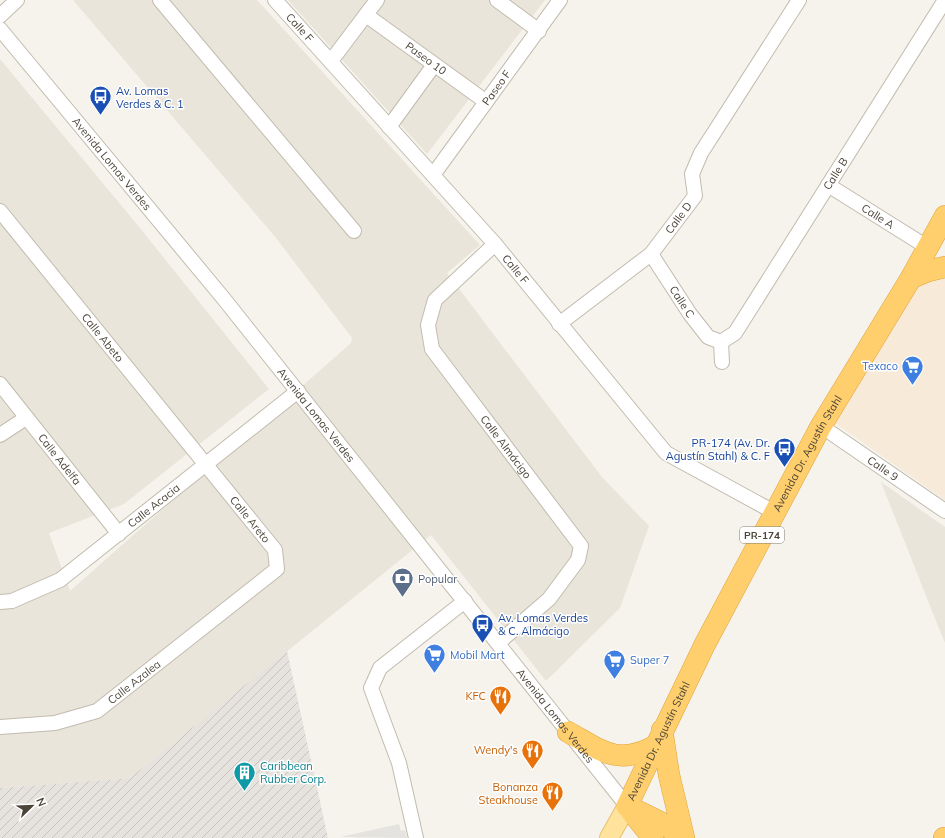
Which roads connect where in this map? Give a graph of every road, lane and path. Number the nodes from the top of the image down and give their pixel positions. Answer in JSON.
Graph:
{"nodes":[{"id":1,"x":17,"y":0,"type":"edge"},
{"id":2,"x":160,"y":0,"type":"edge"},
{"id":3,"x":276,"y":0,"type":"edge"},
{"id":4,"x":377,"y":0,"type":"edge"},
{"id":5,"x":497,"y":0,"type":"edge"},
{"id":6,"x":560,"y":0,"type":"edge"},
{"id":7,"x":799,"y":0,"type":"edge"},
{"id":8,"x":945,"y":0,"type":"edge"},
{"id":9,"x":366,"y":15,"type":"junction"},
{"id":10,"x":0,"y":16,"type":"edge"},
{"id":11,"x":0,"y":30,"type":"edge"},
{"id":12,"x":539,"y":31,"type":"junction"},
{"id":13,"x":330,"y":61,"type":"junction"},
{"id":14,"x":434,"y":65,"type":"junction"},
{"id":15,"x":485,"y":102,"type":"junction"},
{"id":16,"x":389,"y":127,"type":"junction"},
{"id":17,"x":433,"y":175,"type":"junction"},
{"id":18,"x":828,"y":185,"type":"junction"},
{"id":19,"x":0,"y":211,"type":"edge"},
{"id":20,"x":354,"y":231,"type":"dead end"},
{"id":21,"x":938,"y":237,"type":"edge"},
{"id":22,"x":496,"y":244,"type":"junction"},
{"id":23,"x":651,"y":254,"type":"junction"},
{"id":24,"x":945,"y":267,"type":"edge"},
{"id":25,"x":911,"y":278,"type":"junction"},
{"id":26,"x":559,"y":324,"type":"junction"},
{"id":27,"x":721,"y":342,"type":"junction"},
{"id":28,"x":722,"y":362,"type":"dead end"},
{"id":29,"x":0,"y":384,"type":"edge"},
{"id":30,"x":298,"y":391,"type":"junction"},
{"id":31,"x":26,"y":418,"type":"junction"},
{"id":32,"x":821,"y":426,"type":"junction"},
{"id":33,"x":0,"y":435,"type":"edge"},
{"id":34,"x":207,"y":464,"type":"junction"},
{"id":35,"x":945,"y":511,"type":"edge"},
{"id":36,"x":774,"y":512,"type":"junction"},
{"id":37,"x":119,"y":534,"type":"junction"},
{"id":38,"x":248,"y":592,"type":"joint"},
{"id":39,"x":465,"y":601,"type":"junction"},
{"id":40,"x":0,"y":602,"type":"edge"},
{"id":41,"x":498,"y":643,"type":"junction"},
{"id":42,"x":0,"y":727,"type":"edge"},
{"id":43,"x":568,"y":732,"type":"junction"},
{"id":44,"x":658,"y":738,"type":"junction"},
{"id":45,"x":626,"y":806,"type":"junction"},
{"id":46,"x":416,"y":838,"type":"edge"},
{"id":47,"x":609,"y":838,"type":"edge"},
{"id":48,"x":641,"y":838,"type":"edge"},
{"id":49,"x":653,"y":838,"type":"edge"},
{"id":50,"x":680,"y":838,"type":"edge"},
{"id":51,"x":684,"y":838,"type":"edge"}],
"edges":[{"from":1,"to":10,"type":"street"},
{"from":2,"to":20,"type":"street"},
{"from":3,"to":13,"type":"street","name":"Calle F"},
{"from":4,"to":9,"type":"street"},
{"from":5,"to":12,"type":"street"},
{"from":6,"to":12,"type":"street","name":"Paseo F"},
{"from":7,"to":23,"type":"street","name":"Calle D"},
{"from":8,"to":18,"type":"street","name":"Calle B"},
{"from":9,"to":13,"type":"street"},
{"from":9,"to":14,"type":"street","name":"Paseo 10"},
{"from":11,"to":30,"type":"street","name":"Avenida Lomas Verdes"},
{"from":12,"to":15,"type":"street","name":"Paseo F"},
{"from":13,"to":16,"type":"street","name":"Calle F"},
{"from":14,"to":15,"type":"street","name":"Paseo 10"},
{"from":14,"to":16,"type":"street"},
{"from":15,"to":17,"type":"street","name":"Paseo F"},
{"from":16,"to":17,"type":"street","name":"Calle F"},
{"from":17,"to":22,"type":"street","name":"Calle F"},
{"from":18,"to":21,"type":"street","name":"Calle A"},
{"from":18,"to":27,"type":"street","name":"Calle B"},
{"from":19,"to":34,"type":"street","name":"Calle Abeto"},
{"from":21,"to":25,"type":"highway","name":"Avenida Dr. Agustín Stahl","number":"PR-174"},
{"from":22,"to":26,"type":"street","name":"Calle F"},
{"from":22,"to":41,"type":"street","name":"Calle Almácigo"},
{"from":23,"to":26,"type":"street","name":"Calle D"},
{"from":23,"to":27,"type":"street","name":"Calle C"},
{"from":24,"to":25,"type":"highway"},
{"from":25,"to":32,"type":"highway","name":"Avenida Dr. Agustín Stahl","number":"PR-174"},
{"from":26,"to":36,"type":"street","name":"Calle F"},
{"from":27,"to":28,"type":"street"},
{"from":29,"to":31,"type":"street","name":"Calle Adelfa"},
{"from":30,"to":34,"type":"street","name":"Calle Acacia"},
{"from":30,"to":39,"type":"street","name":"Avenida Lomas Verdes"},
{"from":31,"to":33,"type":"street"},
{"from":31,"to":37,"type":"street","name":"Calle Adelfa"},
{"from":32,"to":35,"type":"street","name":"Calle 9"},
{"from":32,"to":36,"type":"highway","name":"Avenida Dr. Agustín Stahl","number":"PR-174"},
{"from":34,"to":37,"type":"street","name":"Calle Acacia"},
{"from":34,"to":38,"type":"street","name":"Calle Areto"},
{"from":36,"to":44,"type":"highway","name":"Avenida Dr. Agustín Stahl","number":"PR-174"},
{"from":37,"to":40,"type":"street","name":"Calle Acacia"},
{"from":38,"to":42,"type":"street","name":"Calle Azalea"},
{"from":39,"to":41,"type":"street","name":"Avenida Lomas Verdes"},
{"from":39,"to":46,"type":"street"},
{"from":41,"to":43,"type":"street","name":"Avenida Lomas Verdes"},
{"from":43,"to":44,"type":"highway"},
{"from":43,"to":45,"type":"street","name":"Avenida Lomas Verdes"},
{"from":44,"to":45,"type":"highway","name":"Avenida Dr. Agustín Stahl","number":"PR-174"},
{"from":44,"to":51,"type":"highway"},
{"from":45,"to":47,"type":"main road","number":"PR-174"},
{"from":45,"to":48,"type":"highway","name":"Avenida Lomas Verdes"},
{"from":45,"to":49,"type":"highway","name":"Avenida Lomas Verdes"},
{"from":45,"to":50,"type":"highway"}]}
